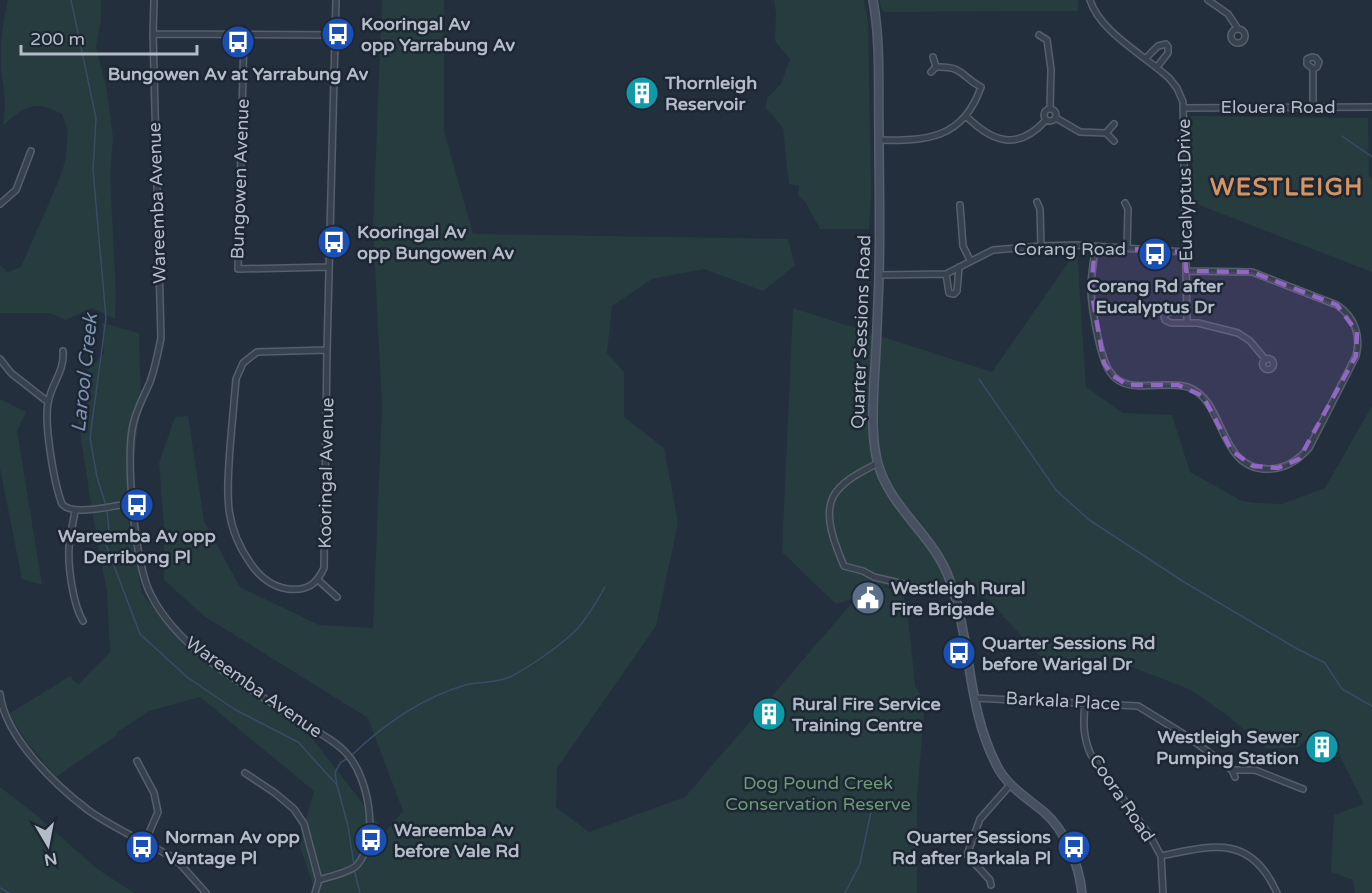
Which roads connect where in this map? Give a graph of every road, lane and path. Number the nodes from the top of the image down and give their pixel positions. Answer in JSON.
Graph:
{"nodes":[{"id":1,"x":154,"y":0,"type":"edge"},
{"id":2,"x":336,"y":0,"type":"edge"},
{"id":3,"x":873,"y":0,"type":"edge"},
{"id":4,"x":1090,"y":0,"type":"edge"},
{"id":5,"x":1208,"y":0,"type":"edge"},
{"id":6,"x":1238,"y":29,"type":"dead end"},
{"id":7,"x":153,"y":34,"type":"junction"},
{"id":8,"x":244,"y":34,"type":"junction"},
{"id":9,"x":335,"y":35,"type":"junction"},
{"id":10,"x":1039,"y":35,"type":"dead end"},
{"id":11,"x":1054,"y":36,"type":"dead end"},
{"id":12,"x":1047,"y":40,"type":"junction"},
{"id":13,"x":933,"y":57,"type":"dead end"},
{"id":14,"x":1146,"y":58,"type":"junction"},
{"id":15,"x":936,"y":67,"type":"junction"},
{"id":16,"x":1156,"y":67,"type":"junction"},
{"id":17,"x":1313,"y":69,"type":"dead end"},
{"id":18,"x":931,"y":72,"type":"dead end"},
{"id":19,"x":1313,"y":107,"type":"junction"},
{"id":20,"x":1372,"y":107,"type":"edge"},
{"id":21,"x":1184,"y":108,"type":"junction"},
{"id":22,"x":1050,"y":109,"type":"junction"},
{"id":23,"x":966,"y":116,"type":"junction"},
{"id":24,"x":1056,"y":118,"type":"junction"},
{"id":25,"x":1046,"y":120,"type":"junction"},
{"id":26,"x":1114,"y":124,"type":"dead end"},
{"id":27,"x":1106,"y":133,"type":"junction"},
{"id":28,"x":879,"y":140,"type":"junction"},
{"id":29,"x":1114,"y":141,"type":"dead end"},
{"id":30,"x":31,"y":152,"type":"dead end"},
{"id":31,"x":1037,"y":202,"type":"dead end"},
{"id":32,"x":1125,"y":203,"type":"dead end"},
{"id":33,"x":0,"y":204,"type":"edge"},
{"id":34,"x":960,"y":205,"type":"dead end"},
{"id":35,"x":1041,"y":246,"type":"junction"},
{"id":36,"x":1095,"y":247,"type":"junction"},
{"id":37,"x":1127,"y":248,"type":"junction"},
{"id":38,"x":1185,"y":252,"type":"junction"},
{"id":39,"x":970,"y":261,"type":"junction"},
{"id":40,"x":328,"y":267,"type":"junction"},
{"id":41,"x":959,"y":267,"type":"junction"},
{"id":42,"x":1186,"y":271,"type":"junction"},
{"id":43,"x":946,"y":274,"type":"junction"},
{"id":44,"x":880,"y":275,"type":"junction"},
{"id":45,"x":1186,"y":311,"type":"junction"},
{"id":46,"x":1187,"y":322,"type":"junction"},
{"id":47,"x":327,"y":350,"type":"junction"},
{"id":48,"x":63,"y":351,"type":"dead end"},
{"id":49,"x":0,"y":359,"type":"edge"},
{"id":50,"x":1266,"y":360,"type":"dead end"},
{"id":51,"x":48,"y":402,"type":"junction"},
{"id":52,"x":878,"y":463,"type":"junction"},
{"id":53,"x":133,"y":502,"type":"junction"},
{"id":54,"x":75,"y":511,"type":"junction"},
{"id":55,"x":870,"y":567,"type":"dead end"},
{"id":56,"x":868,"y":574,"type":"junction"},
{"id":57,"x":318,"y":580,"type":"junction"},
{"id":58,"x":954,"y":591,"type":"junction"},
{"id":59,"x":337,"y":597,"type":"dead end"},
{"id":60,"x":83,"y":621,"type":"dead end"},
{"id":61,"x":0,"y":694,"type":"edge"},
{"id":62,"x":974,"y":698,"type":"junction"},
{"id":63,"x":1085,"y":704,"type":"junction"},
{"id":64,"x":137,"y":761,"type":"dead end"},
{"id":65,"x":1232,"y":770,"type":"junction"},
{"id":66,"x":245,"y":773,"type":"dead end"},
{"id":67,"x":1235,"y":777,"type":"dead end"},
{"id":68,"x":1010,"y":785,"type":"junction"},
{"id":69,"x":1303,"y":789,"type":"dead end"},
{"id":70,"x":145,"y":842,"type":"junction"},
{"id":71,"x":1161,"y":856,"type":"junction"},
{"id":72,"x":319,"y":880,"type":"junction"},
{"id":73,"x":991,"y":885,"type":"dead end"},
{"id":74,"x":206,"y":893,"type":"edge"},
{"id":75,"x":315,"y":893,"type":"edge"},
{"id":76,"x":1082,"y":893,"type":"edge"},
{"id":77,"x":1163,"y":893,"type":"edge"},
{"id":78,"x":1277,"y":893,"type":"edge"}],
"edges":[{"from":1,"to":7,"type":"street","name":"Wareemba Avenue"},
{"from":2,"to":9,"type":"street","name":"Kooringal Avenue"},
{"from":3,"to":28,"type":"main road","name":"Quarter Sessions Road"},
{"from":4,"to":14,"type":"street","name":"Eucalyptus Drive"},
{"from":5,"to":6,"type":"street"},
{"from":7,"to":8,"type":"street"},
{"from":7,"to":53,"type":"street","name":"Wareemba Avenue"},
{"from":8,"to":9,"type":"street"},
{"from":8,"to":40,"type":"street","name":"Bungowen Avenue"},
{"from":9,"to":40,"type":"street","name":"Kooringal Avenue"},
{"from":10,"to":12,"type":"street"},
{"from":11,"to":12,"type":"street"},
{"from":12,"to":22,"type":"street"},
{"from":13,"to":15,"type":"street"},
{"from":14,"to":16,"type":"street","name":"Eucalyptus Drive"},
{"from":14,"to":16,"type":"street"},
{"from":15,"to":18,"type":"street"},
{"from":15,"to":23,"type":"street"},
{"from":16,"to":21,"type":"street","name":"Eucalyptus Drive"},
{"from":17,"to":19,"type":"street"},
{"from":19,"to":20,"type":"street","name":"Elouera Road"},
{"from":19,"to":21,"type":"street","name":"Elouera Road"},
{"from":21,"to":38,"type":"street","name":"Eucalyptus Drive"},
{"from":22,"to":24,"type":"street"},
{"from":22,"to":25,"type":"street"},
{"from":23,"to":25,"type":"street"},
{"from":23,"to":28,"type":"street"},
{"from":24,"to":25,"type":"street"},
{"from":24,"to":27,"type":"street"},
{"from":26,"to":27,"type":"street"},
{"from":27,"to":29,"type":"street"},
{"from":28,"to":44,"type":"main road","name":"Quarter Sessions Road"},
{"from":30,"to":33,"type":"street"},
{"from":31,"to":35,"type":"street"},
{"from":32,"to":37,"type":"street"},
{"from":34,"to":39,"type":"street"},
{"from":35,"to":36,"type":"street","name":"Corang Road"},
{"from":35,"to":39,"type":"street","name":"Corang Road"},
{"from":36,"to":37,"type":"street","name":"Corang Road"},
{"from":36,"to":42,"type":"street"},
{"from":37,"to":38,"type":"street","name":"Corang Road"},
{"from":38,"to":42,"type":"street","name":"Eucalyptus Drive"},
{"from":39,"to":41,"type":"street","name":"Corang Road"},
{"from":40,"to":47,"type":"street","name":"Kooringal Avenue"},
{"from":41,"to":43,"type":"street","name":"Corang Road"},
{"from":41,"to":43,"type":"street"},
{"from":42,"to":45,"type":"street","name":"Eucalyptus Drive"},
{"from":43,"to":44,"type":"street","name":"Corang Road"},
{"from":44,"to":52,"type":"main road","name":"Quarter Sessions Road"},
{"from":45,"to":46,"type":"street","name":"Eucalyptus Drive"},
{"from":45,"to":46,"type":"street"},
{"from":46,"to":50,"type":"street"},
{"from":47,"to":57,"type":"street","name":"Kooringal Avenue"},
{"from":47,"to":57,"type":"street"},
{"from":48,"to":51,"type":"street"},
{"from":49,"to":51,"type":"street"},
{"from":51,"to":54,"type":"street"},
{"from":52,"to":56,"type":"street"},
{"from":52,"to":58,"type":"main road","name":"Quarter Sessions Road"},
{"from":53,"to":54,"type":"street"},
{"from":53,"to":72,"type":"street","name":"Wareemba Avenue"},
{"from":54,"to":60,"type":"street"},
{"from":55,"to":56,"type":"street"},
{"from":56,"to":58,"type":"street"},
{"from":57,"to":59,"type":"street"},
{"from":58,"to":62,"type":"main road","name":"Quarter Sessions Road"},
{"from":61,"to":70,"type":"street"},
{"from":62,"to":63,"type":"street","name":"Barkala Place"},
{"from":62,"to":68,"type":"main road","name":"Quarter Sessions Road"},
{"from":63,"to":65,"type":"street","name":"Barkala Place"},
{"from":63,"to":71,"type":"street","name":"Coora Road"},
{"from":64,"to":70,"type":"street"},
{"from":65,"to":67,"type":"street","name":"Barkala Place"},
{"from":65,"to":69,"type":"street"},
{"from":66,"to":72,"type":"street"},
{"from":68,"to":73,"type":"street"},
{"from":68,"to":76,"type":"main road","name":"Quarter Sessions Road"},
{"from":70,"to":74,"type":"street"},
{"from":71,"to":77,"type":"street","name":"Coora Road"},
{"from":71,"to":78,"type":"street"},
{"from":72,"to":75,"type":"street"}]}
